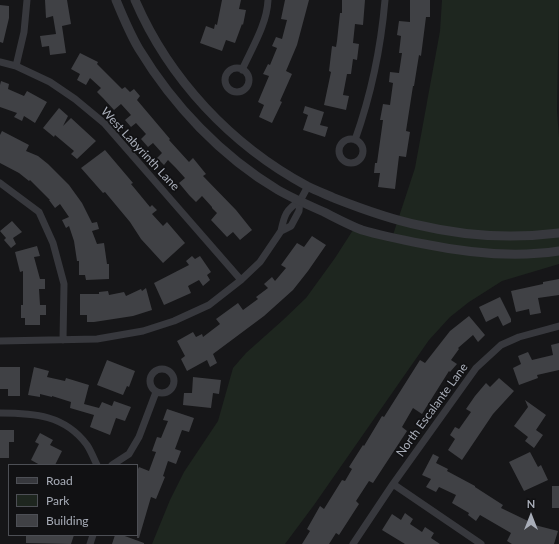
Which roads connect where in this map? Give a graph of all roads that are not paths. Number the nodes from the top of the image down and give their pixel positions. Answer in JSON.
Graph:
{"nodes":[{"id":1,"x":27,"y":0,"type":"edge"},
{"id":2,"x":116,"y":0,"type":"edge"},
{"id":3,"x":135,"y":0,"type":"edge"},
{"id":4,"x":268,"y":0,"type":"edge"},
{"id":5,"x":385,"y":0,"type":"edge"},
{"id":6,"x":0,"y":62,"type":"edge"},
{"id":7,"x":16,"y":66,"type":"junction"},
{"id":8,"x":242,"y":70,"type":"dead end"},
{"id":9,"x":355,"y":140,"type":"dead end"},
{"id":10,"x":0,"y":183,"type":"edge"},
{"id":11,"x":308,"y":186,"type":"junction"},
{"id":12,"x":300,"y":201,"type":"junction"},
{"id":13,"x":559,"y":233,"type":"edge"},
{"id":14,"x":559,"y":250,"type":"edge"},
{"id":15,"x":241,"y":280,"type":"junction"},
{"id":16,"x":559,"y":326,"type":"edge"},
{"id":17,"x":63,"y":340,"type":"junction"},
{"id":18,"x":0,"y":341,"type":"edge"},
{"id":19,"x":156,"y":392,"type":"dead end"},
{"id":20,"x":0,"y":413,"type":"edge"},
{"id":21,"x":97,"y":464,"type":"edge"},
{"id":22,"x":114,"y":464,"type":"edge"},
{"id":23,"x":393,"y":484,"type":"junction"},
{"id":24,"x":353,"y":544,"type":"edge"},
{"id":25,"x":480,"y":544,"type":"edge"}],
"edges":[{"from":1,"to":7,"type":"street"},
{"from":2,"to":12,"type":"street"},
{"from":3,"to":11,"type":"street"},
{"from":4,"to":8,"type":"street"},
{"from":5,"to":9,"type":"street"},
{"from":6,"to":7,"type":"street","name":"West Labyrinth Lane"},
{"from":7,"to":15,"type":"street","name":"West Labyrinth Lane"},
{"from":10,"to":17,"type":"street"},
{"from":11,"to":12,"type":"street"},
{"from":11,"to":13,"type":"street"},
{"from":12,"to":14,"type":"street"},
{"from":12,"to":15,"type":"street"},
{"from":15,"to":17,"type":"street"},
{"from":16,"to":23,"type":"street","name":"North Escalante Lane"},
{"from":17,"to":18,"type":"street"},
{"from":19,"to":22,"type":"street"},
{"from":20,"to":21,"type":"street"},
{"from":23,"to":24,"type":"street","name":"North Escalante Lane"},
{"from":23,"to":25,"type":"street"}]}
